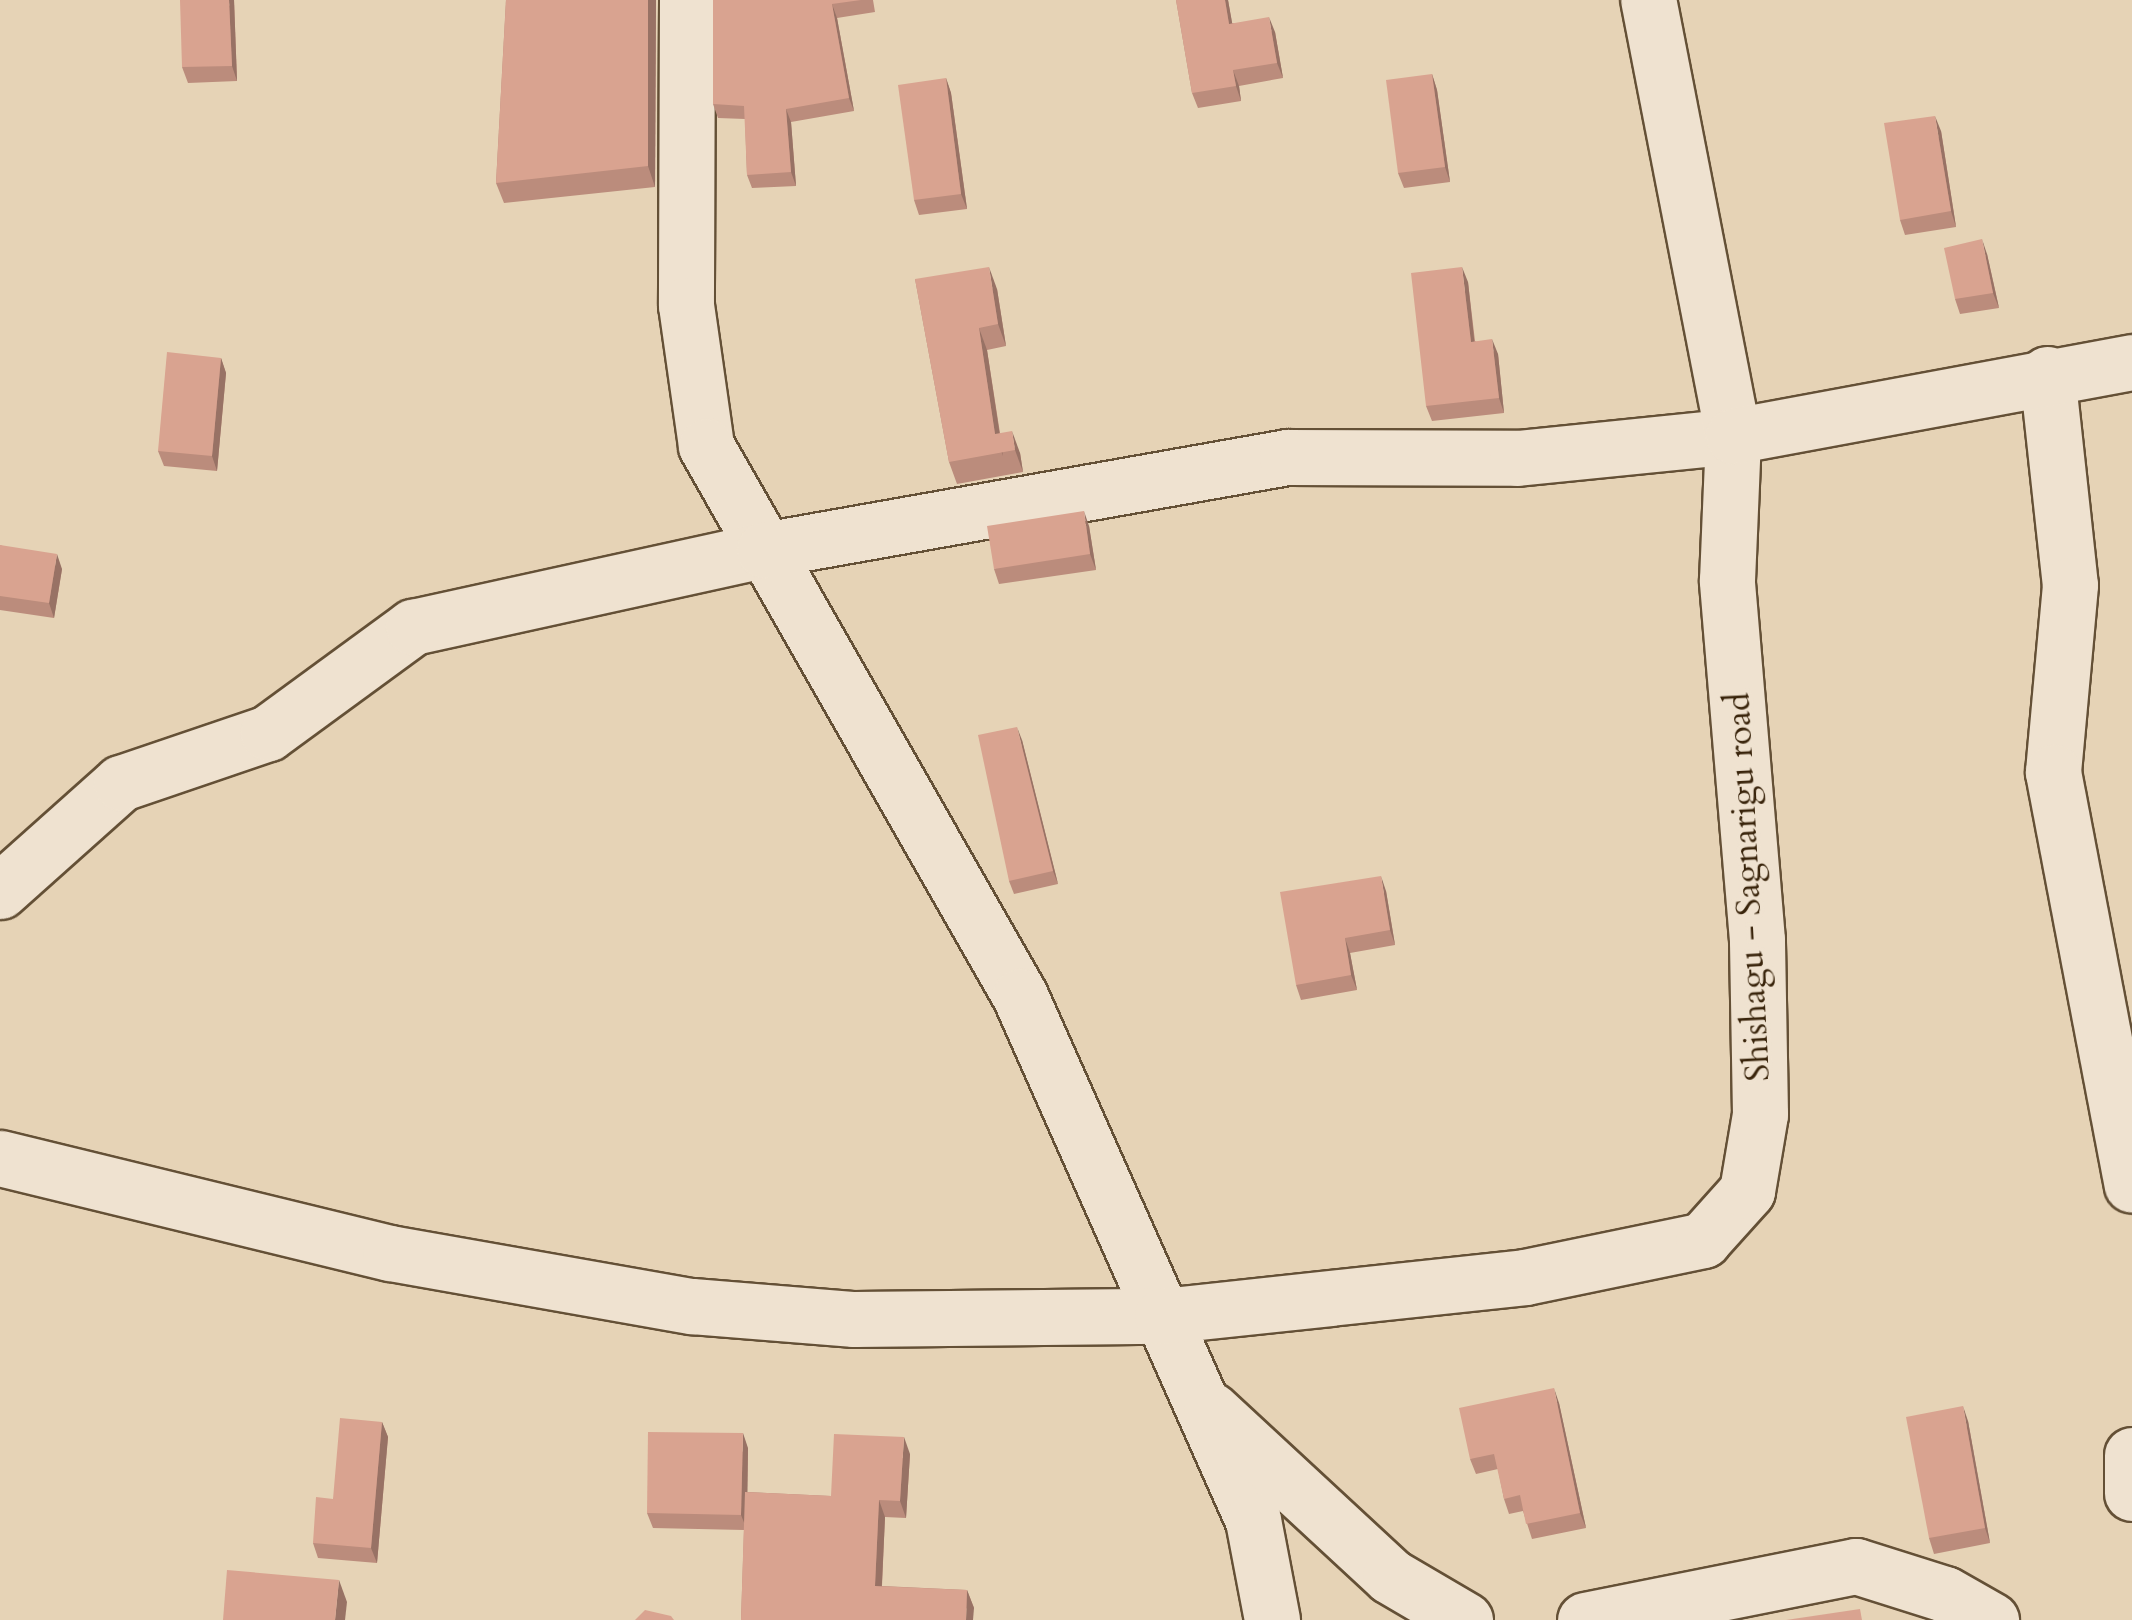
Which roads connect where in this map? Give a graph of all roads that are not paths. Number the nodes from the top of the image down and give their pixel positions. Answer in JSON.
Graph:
{"nodes":[{"id":1,"x":686,"y":0,"type":"edge"},
{"id":2,"x":1648,"y":0,"type":"edge"},
{"id":3,"x":2132,"y":362,"type":"edge"},
{"id":4,"x":2046,"y":374,"type":"junction"},
{"id":5,"x":1733,"y":436,"type":"junction"},
{"id":6,"x":764,"y":550,"type":"junction"},
{"id":7,"x":0,"y":891,"type":"edge"},
{"id":8,"x":0,"y":1158,"type":"edge"},
{"id":9,"x":2132,"y":1184,"type":"edge"},
{"id":10,"x":1162,"y":1316,"type":"junction"},
{"id":11,"x":1204,"y":1404,"type":"junction"},
{"id":12,"x":2132,"y":1455,"type":"edge"},
{"id":13,"x":2132,"y":1493,"type":"edge"},
{"id":14,"x":1272,"y":1620,"type":"edge"},
{"id":15,"x":1465,"y":1620,"type":"edge"},
{"id":16,"x":1585,"y":1620,"type":"edge"},
{"id":17,"x":1991,"y":1620,"type":"edge"}],
"edges":[{"from":1,"to":6,"type":"street"},
{"from":2,"to":5,"type":"street","name":"Shishagu - Sagnarigu road"},
{"from":3,"to":4,"type":"street"},
{"from":4,"to":5,"type":"street"},
{"from":4,"to":9,"type":"street"},
{"from":5,"to":6,"type":"street"},
{"from":5,"to":10,"type":"street","name":"Shishagu - Sagnarigu road"},
{"from":6,"to":7,"type":"street"},
{"from":6,"to":10,"type":"street"},
{"from":8,"to":10,"type":"street","name":"Shishagu - Sagnarigu road"},
{"from":10,"to":11,"type":"street"},
{"from":11,"to":14,"type":"street"},
{"from":11,"to":15,"type":"street"},
{"from":12,"to":13,"type":"street"},
{"from":16,"to":17,"type":"street"}]}
